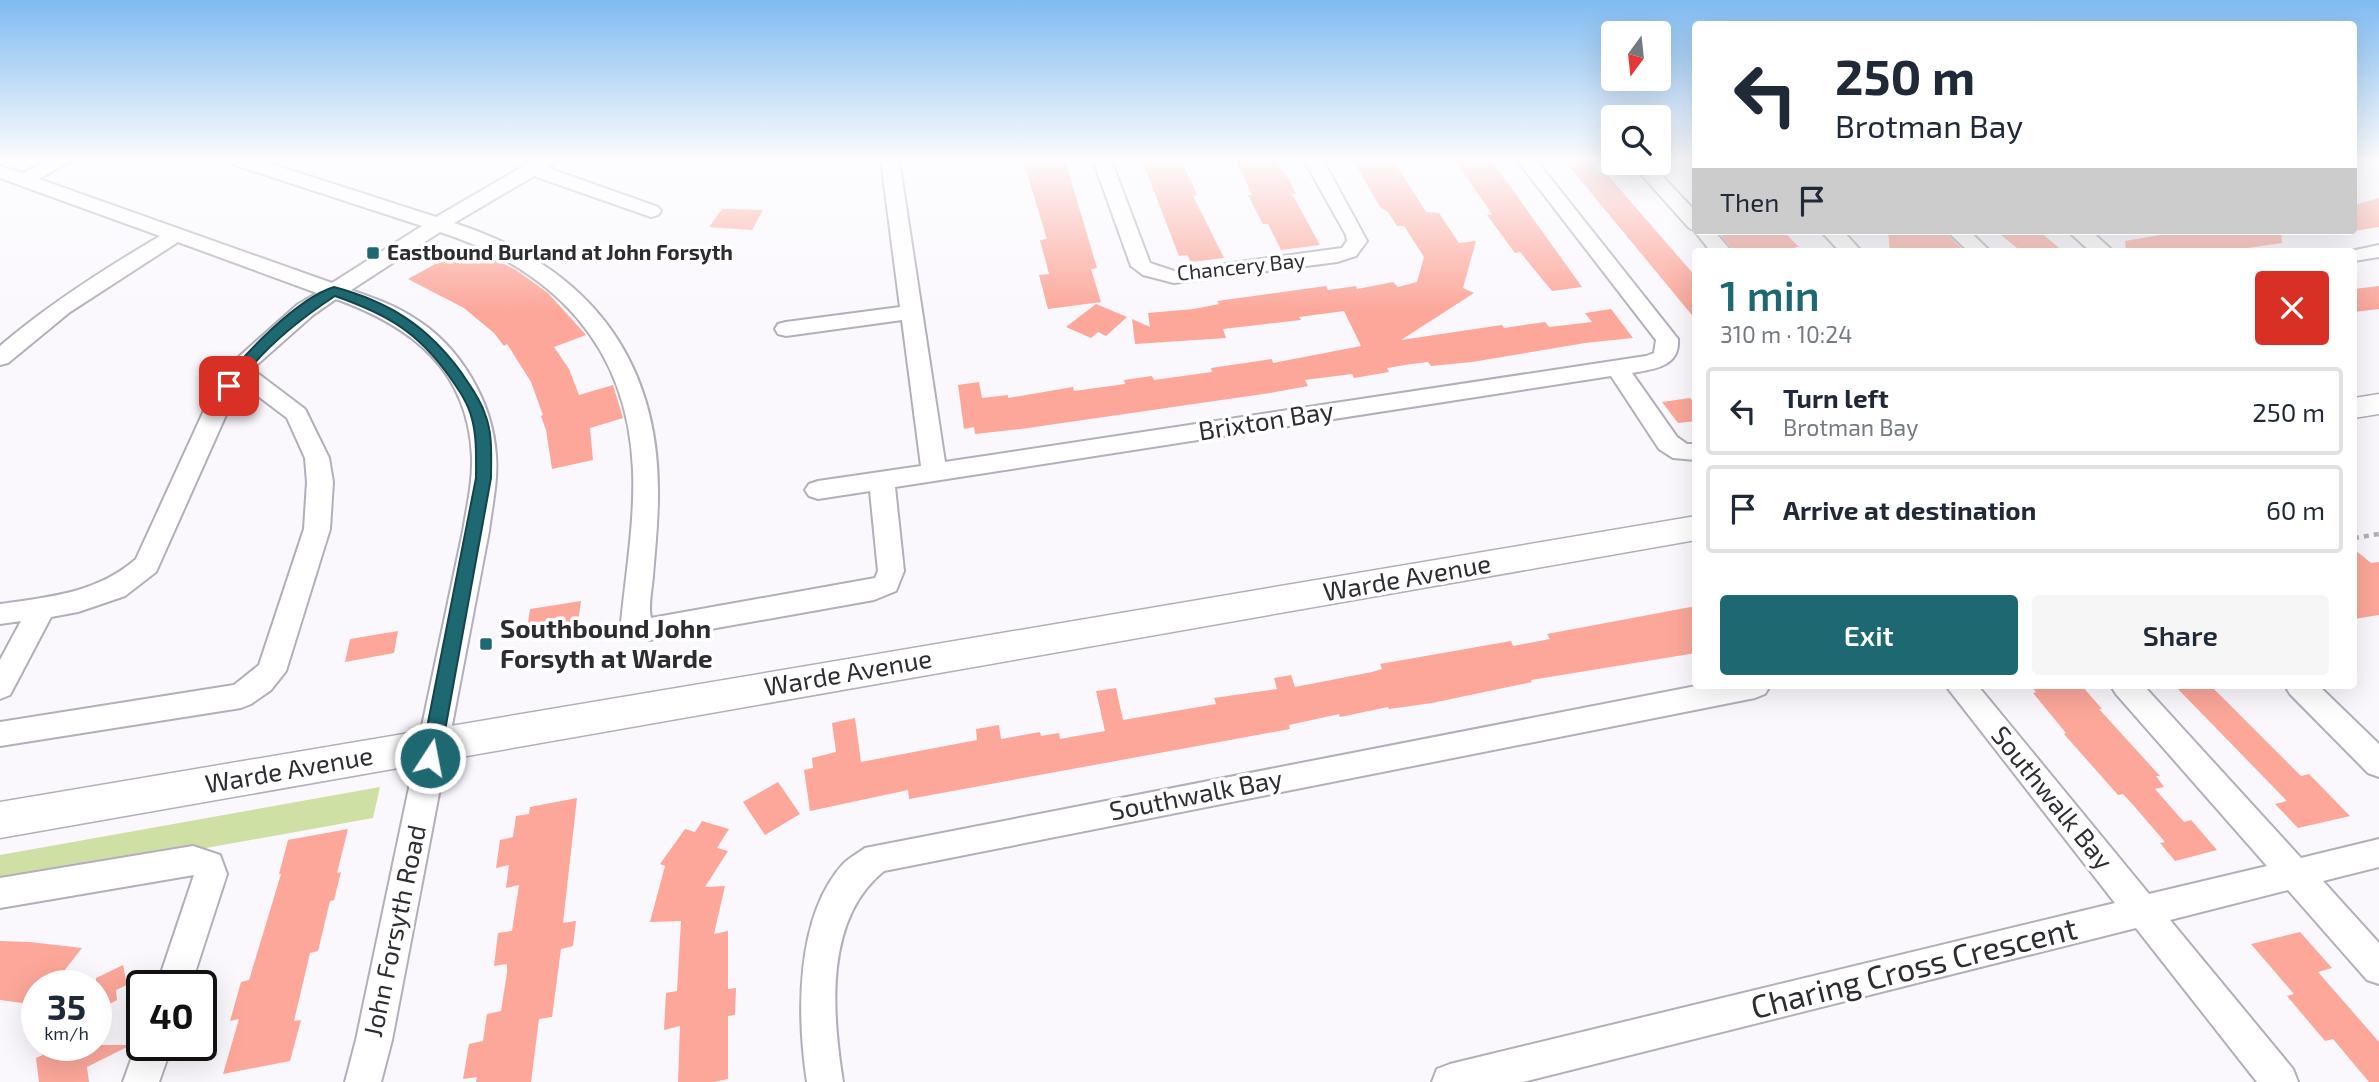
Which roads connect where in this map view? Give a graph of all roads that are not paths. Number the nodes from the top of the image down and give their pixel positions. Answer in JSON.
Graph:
{"nodes":[{"id":1,"x":109,"y":210,"type":"edge"},
{"id":2,"x":393,"y":210,"type":"edge"},
{"id":3,"x":461,"y":210,"type":"edge"},
{"id":4,"x":897,"y":210,"type":"edge"},
{"id":5,"x":1121,"y":210,"type":"edge"},
{"id":6,"x":1342,"y":210,"type":"edge"},
{"id":7,"x":1566,"y":210,"type":"edge"},
{"id":8,"x":437,"y":225,"type":"junction"},
{"id":9,"x":176,"y":234,"type":"junction"},
{"id":10,"x":1707,"y":235,"type":"edge"},
{"id":11,"x":1835,"y":235,"type":"edge"},
{"id":12,"x":1962,"y":235,"type":"edge"},
{"id":13,"x":2083,"y":235,"type":"edge"},
{"id":14,"x":1718,"y":248,"type":"edge"},
{"id":15,"x":1848,"y":248,"type":"edge"},
{"id":16,"x":1976,"y":248,"type":"edge"},
{"id":17,"x":2099,"y":248,"type":"edge"},
{"id":18,"x":2379,"y":251,"type":"edge"},
{"id":19,"x":2357,"y":255,"type":"edge"},
{"id":20,"x":334,"y":291,"type":"junction"},
{"id":21,"x":911,"y":312,"type":"junction"},
{"id":22,"x":786,"y":329,"type":"dead end"},
{"id":23,"x":0,"y":358,"type":"edge"},
{"id":24,"x":1617,"y":368,"type":"junction"},
{"id":25,"x":239,"y":371,"type":"junction"},
{"id":26,"x":2379,"y":404,"type":"edge"},
{"id":27,"x":2357,"y":408,"type":"edge"},
{"id":28,"x":1692,"y":452,"type":"edge"},
{"id":29,"x":934,"y":471,"type":"junction"},
{"id":30,"x":882,"y":480,"type":"junction"},
{"id":31,"x":818,"y":490,"type":"dead end"},
{"id":32,"x":1692,"y":529,"type":"edge"},
{"id":33,"x":43,"y":607,"type":"junction"},
{"id":34,"x":0,"y":614,"type":"edge"},
{"id":35,"x":0,"y":687,"type":"edge"},
{"id":36,"x":1740,"y":689,"type":"edge"},
{"id":37,"x":1963,"y":689,"type":"edge"},
{"id":38,"x":2129,"y":689,"type":"edge"},
{"id":39,"x":2303,"y":689,"type":"edge"},
{"id":40,"x":0,"y":734,"type":"edge"},
{"id":41,"x":433,"y":744,"type":"junction"},
{"id":42,"x":2379,"y":764,"type":"edge"},
{"id":43,"x":0,"y":820,"type":"edge"},
{"id":44,"x":2379,"y":853,"type":"edge"},
{"id":45,"x":2294,"y":874,"type":"junction"},
{"id":46,"x":0,"y":894,"type":"edge"},
{"id":47,"x":2142,"y":911,"type":"junction"},
{"id":48,"x":2379,"y":968,"type":"edge"},
{"id":49,"x":179,"y":970,"type":"edge"},
{"id":50,"x":148,"y":1061,"type":"edge"},
{"id":51,"x":1530,"y":1073,"type":"edge"},
{"id":52,"x":141,"y":1082,"type":"edge"},
{"id":53,"x":363,"y":1082,"type":"edge"},
{"id":54,"x":825,"y":1082,"type":"edge"},
{"id":55,"x":1450,"y":1082,"type":"edge"},
{"id":56,"x":2280,"y":1082,"type":"edge"}],
"edges":[{"from":1,"to":9,"type":"street","name":"John Forsyth Road"},
{"from":2,"to":8,"type":"street"},
{"from":3,"to":8,"type":"street"},
{"from":4,"to":21,"type":"street"},
{"from":5,"to":6,"type":"street","name":"Chancery Bay"},
{"from":7,"to":24,"type":"street","name":"Brixton Bay"},
{"from":8,"to":20,"type":"street"},
{"from":8,"to":30,"type":"street"},
{"from":9,"to":20,"type":"street","name":"John Forsyth Road"},
{"from":9,"to":23,"type":"street"},
{"from":10,"to":14,"type":"street"},
{"from":11,"to":15,"type":"street"},
{"from":12,"to":16,"type":"street"},
{"from":13,"to":17,"type":"street"},
{"from":18,"to":19,"type":"street"},
{"from":20,"to":25,"type":"street"},
{"from":20,"to":41,"type":"street","name":"John Forsyth Road"},
{"from":21,"to":22,"type":"street"},
{"from":21,"to":29,"type":"street"},
{"from":24,"to":28,"type":"street"},
{"from":24,"to":29,"type":"street","name":"Brixton Bay"},
{"from":25,"to":33,"type":"street"},
{"from":25,"to":40,"type":"street"},
{"from":26,"to":27,"type":"main road"},
{"from":29,"to":30,"type":"street","name":"Brixton Bay"},
{"from":30,"to":31,"type":"street","name":"Brixton Bay"},
{"from":32,"to":41,"type":"main road","name":"Warde Avenue"},
{"from":33,"to":34,"type":"street"},
{"from":33,"to":35,"type":"street"},
{"from":36,"to":54,"type":"street","name":"Southwalk Bay"},
{"from":37,"to":47,"type":"street","name":"Southwalk Bay"},
{"from":38,"to":45,"type":"street"},
{"from":39,"to":42,"type":"street"},
{"from":41,"to":43,"type":"main road","name":"Warde Avenue"},
{"from":41,"to":53,"type":"street","name":"John Forsyth Road"},
{"from":44,"to":45,"type":"street","name":"Charing Cross Crescent"},
{"from":45,"to":47,"type":"street","name":"Charing Cross Crescent"},
{"from":45,"to":48,"type":"street"},
{"from":46,"to":49,"type":"street"},
{"from":47,"to":51,"type":"street","name":"Charing Cross Crescent"},
{"from":47,"to":56,"type":"street","name":"Southwalk Bay"},
{"from":50,"to":52,"type":"street"},
{"from":51,"to":55,"type":"street","name":"Charing Cross Crescent"}]}
